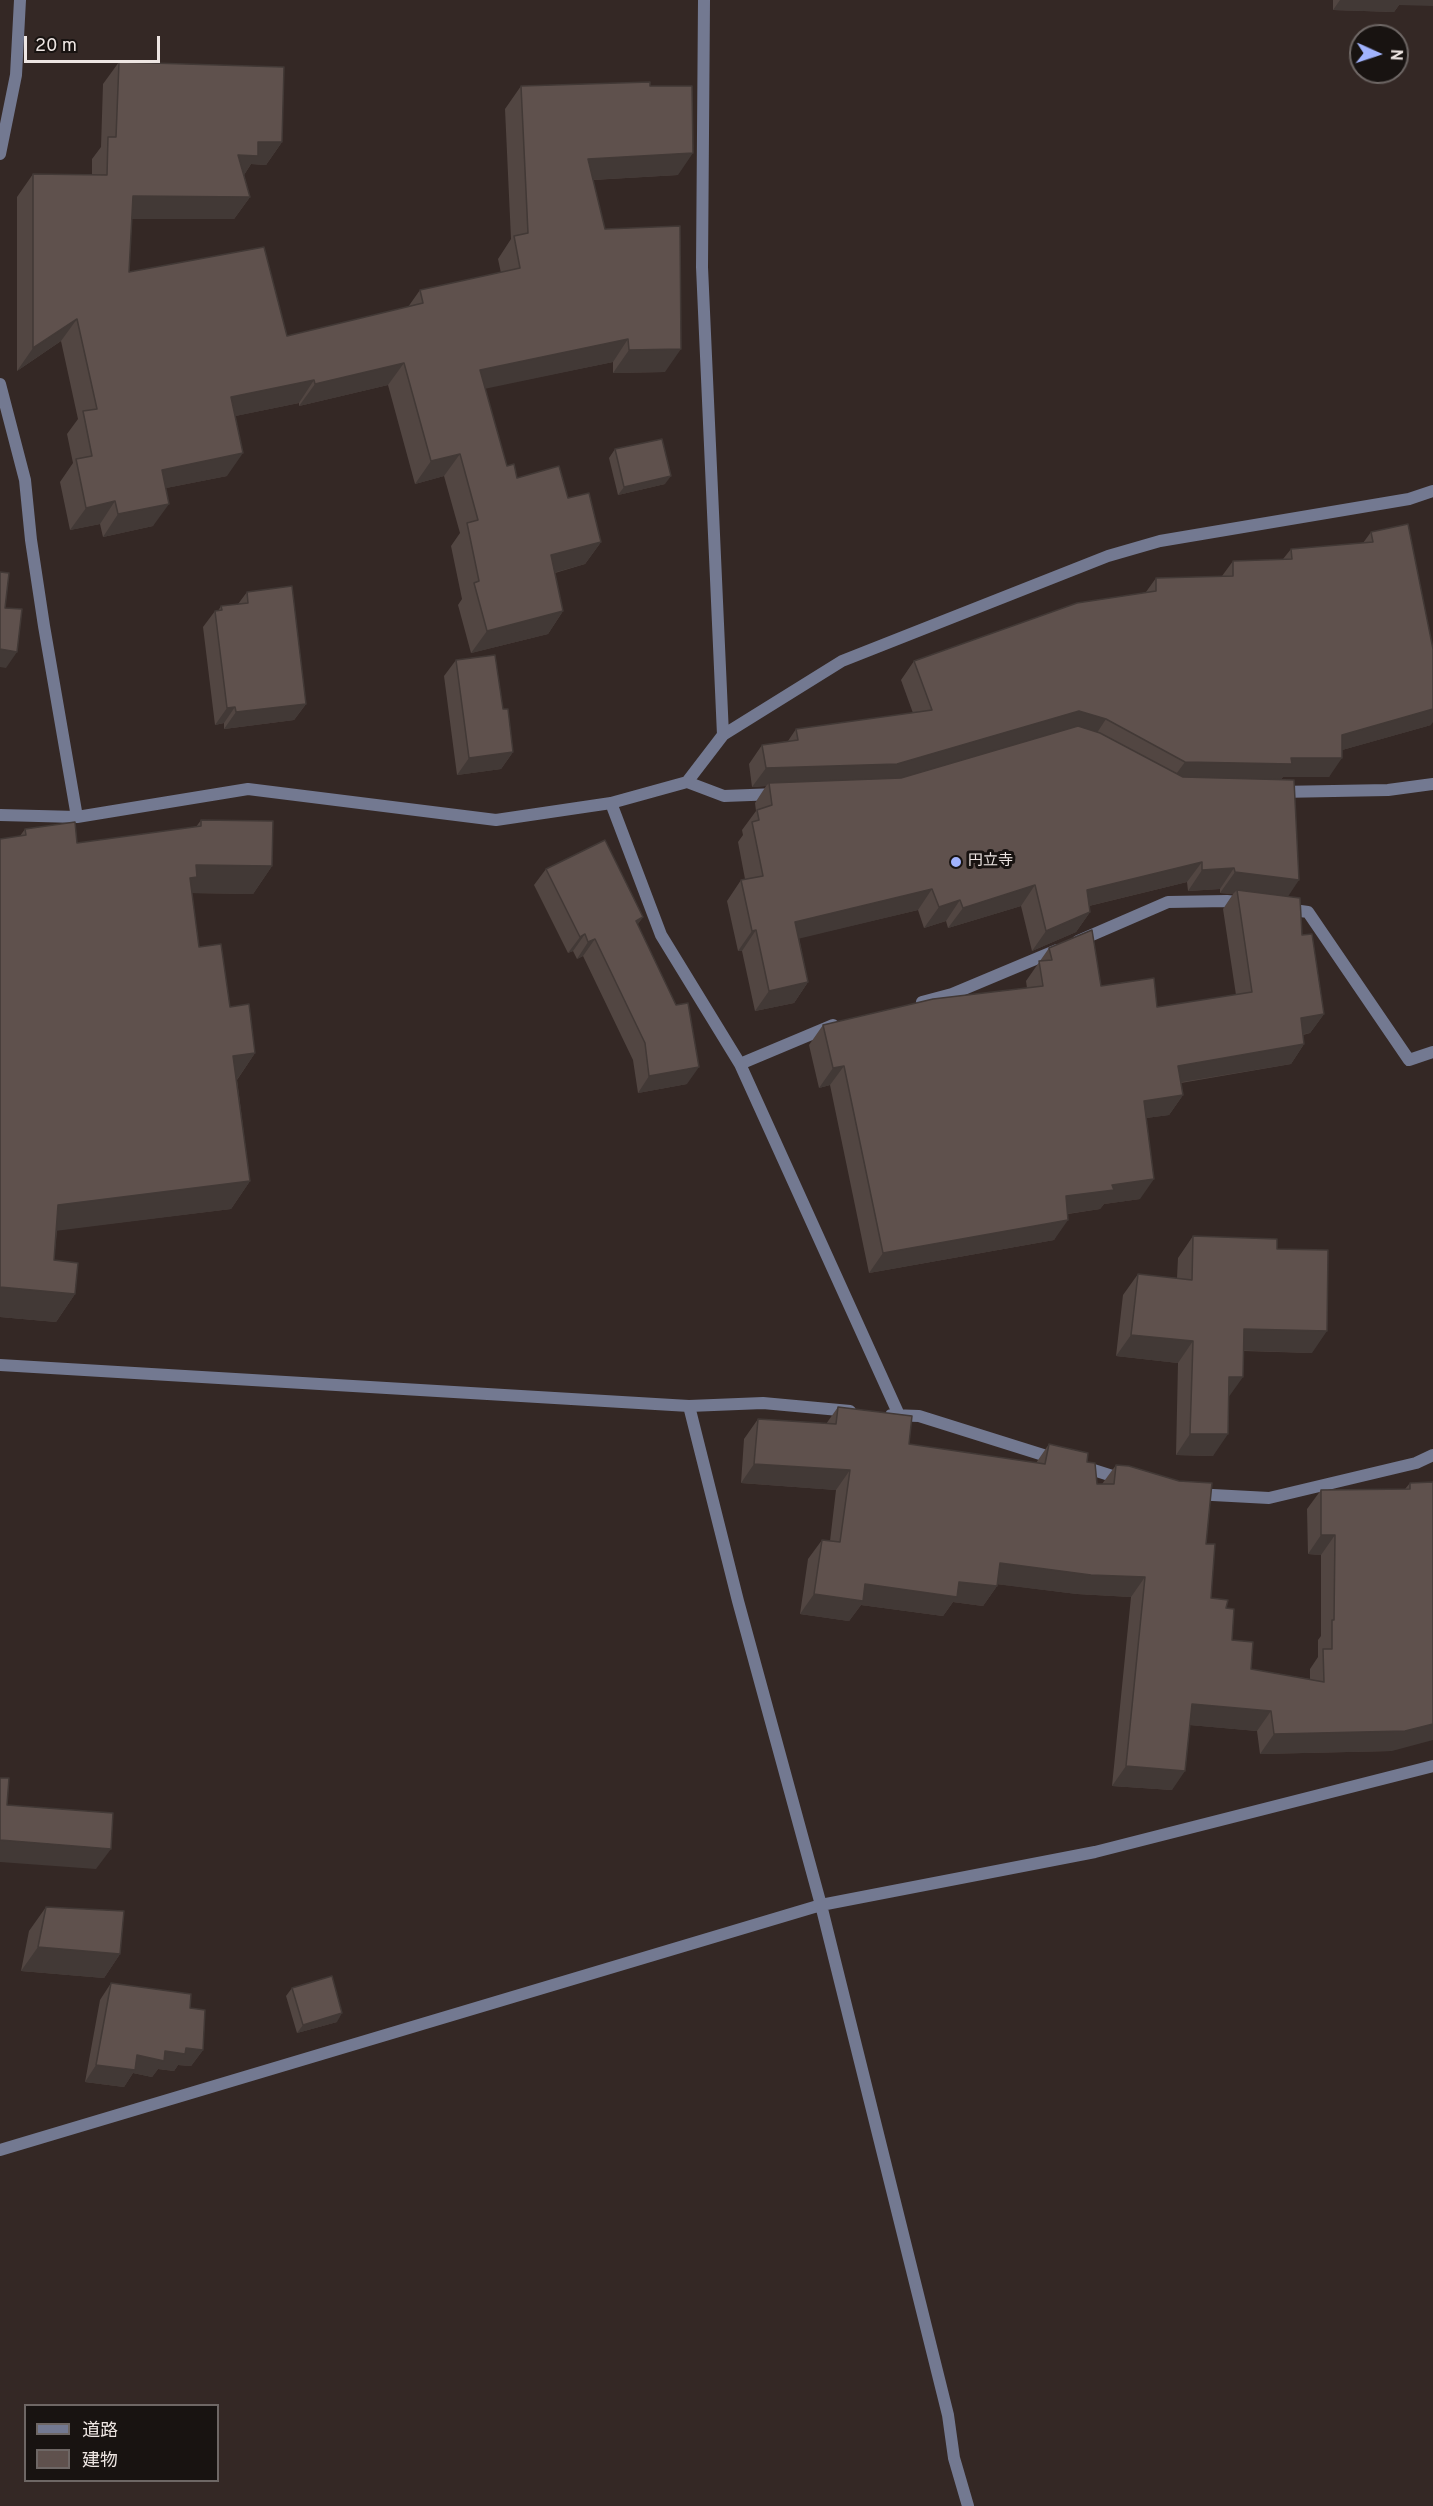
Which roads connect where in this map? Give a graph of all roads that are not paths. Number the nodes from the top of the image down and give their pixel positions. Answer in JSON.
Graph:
{"nodes":[{"id":1,"x":20,"y":0,"type":"edge"},
{"id":2,"x":704,"y":0,"type":"edge"},
{"id":3,"x":0,"y":154,"type":"edge"},
{"id":4,"x":0,"y":384,"type":"edge"},
{"id":5,"x":1433,"y":491,"type":"edge"},
{"id":6,"x":723,"y":735,"type":"junction"},
{"id":7,"x":687,"y":782,"type":"junction"},
{"id":8,"x":1433,"y":784,"type":"edge"},
{"id":9,"x":1261,"y":792,"type":"edge"},
{"id":10,"x":793,"y":794,"type":"edge"},
{"id":11,"x":611,"y":802,"type":"junction"},
{"id":12,"x":0,"y":815,"type":"edge"},
{"id":13,"x":77,"y":817,"type":"junction"},
{"id":14,"x":909,"y":1005,"type":"edge"},
{"id":15,"x":844,"y":1020,"type":"edge"},
{"id":16,"x":1433,"y":1052,"type":"edge"},
{"id":17,"x":740,"y":1064,"type":"junction"},
{"id":18,"x":0,"y":1365,"type":"edge"},
{"id":19,"x":690,"y":1406,"type":"junction"},
{"id":20,"x":898,"y":1415,"type":"junction"},
{"id":21,"x":1433,"y":1455,"type":"edge"},
{"id":22,"x":1133,"y":1482,"type":"edge"},
{"id":23,"x":1178,"y":1493,"type":"edge"},
{"id":24,"x":1433,"y":1766,"type":"edge"},
{"id":25,"x":821,"y":1905,"type":"junction"},
{"id":26,"x":0,"y":2150,"type":"edge"},
{"id":27,"x":968,"y":2506,"type":"edge"}],
"edges":[{"from":1,"to":3,"type":"street"},
{"from":2,"to":6,"type":"street"},
{"from":4,"to":13,"type":"street"},
{"from":5,"to":6,"type":"street"},
{"from":6,"to":7,"type":"street"},
{"from":7,"to":10,"type":"street"},
{"from":7,"to":11,"type":"street"},
{"from":8,"to":9,"type":"street"},
{"from":11,"to":13,"type":"street"},
{"from":11,"to":17,"type":"street"},
{"from":12,"to":13,"type":"street"},
{"from":14,"to":16,"type":"street"},
{"from":15,"to":17,"type":"street"},
{"from":17,"to":20,"type":"street"},
{"from":18,"to":19,"type":"street"},
{"from":19,"to":20,"type":"street"},
{"from":19,"to":25,"type":"street"},
{"from":20,"to":22,"type":"street"},
{"from":21,"to":23,"type":"street"},
{"from":24,"to":25,"type":"street"},
{"from":25,"to":26,"type":"street"},
{"from":25,"to":27,"type":"street"}]}
